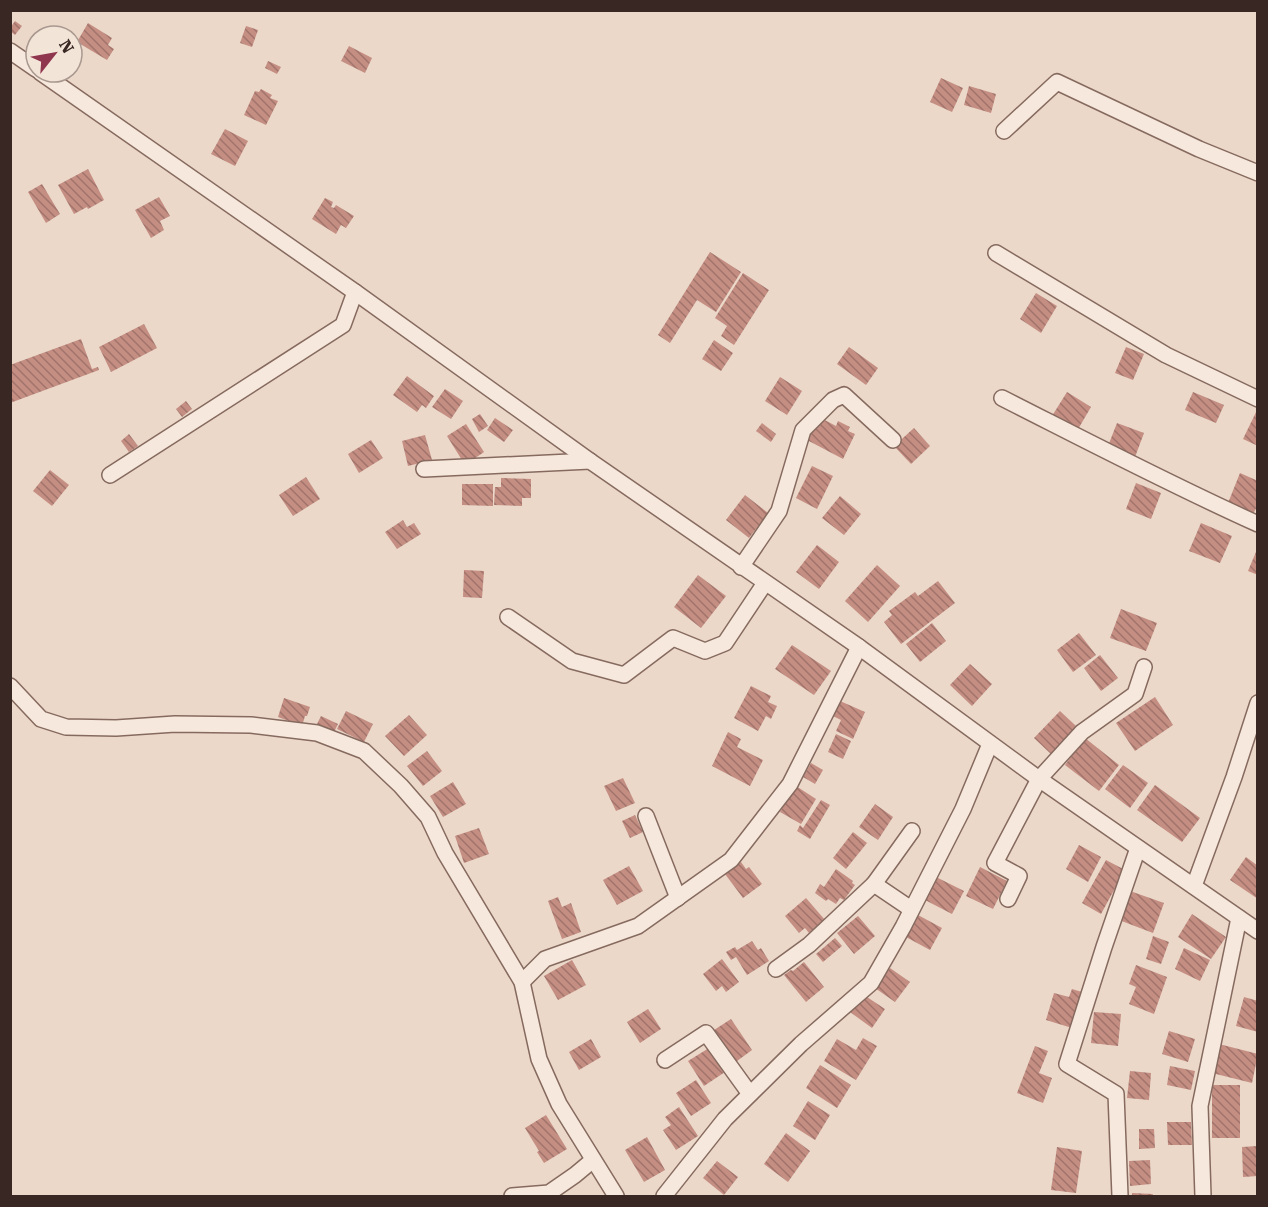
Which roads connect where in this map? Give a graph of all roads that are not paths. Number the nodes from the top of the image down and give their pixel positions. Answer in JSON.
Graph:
{"nodes":[{"id":1,"x":10,"y":51,"type":"edge"},
{"id":2,"x":24,"y":61,"type":"edge"},
{"id":3,"x":57,"y":84,"type":"edge"},
{"id":4,"x":1004,"y":131,"type":"dead end"},
{"id":5,"x":1257,"y":173,"type":"edge"},
{"id":6,"x":996,"y":254,"type":"dead end"},
{"id":7,"x":355,"y":292,"type":"junction"},
{"id":8,"x":1002,"y":398,"type":"dead end"},
{"id":9,"x":1257,"y":399,"type":"edge"},
{"id":10,"x":893,"y":440,"type":"dead end"},
{"id":11,"x":590,"y":461,"type":"junction"},
{"id":12,"x":424,"y":469,"type":"dead end"},
{"id":13,"x":110,"y":475,"type":"dead end"},
{"id":14,"x":1257,"y":524,"type":"edge"},
{"id":15,"x":741,"y":567,"type":"junction"},
{"id":16,"x":765,"y":583,"type":"junction"},
{"id":17,"x":508,"y":617,"type":"dead end"},
{"id":18,"x":859,"y":647,"type":"junction"},
{"id":19,"x":1144,"y":667,"type":"dead end"},
{"id":20,"x":10,"y":686,"type":"edge"},
{"id":21,"x":1257,"y":703,"type":"edge"},
{"id":22,"x":990,"y":744,"type":"junction"},
{"id":23,"x":1038,"y":778,"type":"junction"},
{"id":24,"x":646,"y":816,"type":"dead end"},
{"id":25,"x":912,"y":831,"type":"dead end"},
{"id":26,"x":1138,"y":848,"type":"junction"},
{"id":27,"x":874,"y":885,"type":"junction"},
{"id":28,"x":1194,"y":886,"type":"junction"},
{"id":29,"x":678,"y":898,"type":"junction"},
{"id":30,"x":1008,"y":899,"type":"dead end"},
{"id":31,"x":911,"y":909,"type":"junction"},
{"id":32,"x":1239,"y":918,"type":"junction"},
{"id":33,"x":1257,"y":931,"type":"edge"},
{"id":34,"x":776,"y":969,"type":"dead end"},
{"id":35,"x":522,"y":982,"type":"junction"},
{"id":36,"x":665,"y":1060,"type":"dead end"},
{"id":37,"x":750,"y":1094,"type":"junction"},
{"id":38,"x":593,"y":1160,"type":"junction"},
{"id":39,"x":548,"y":1195,"type":"edge"},
{"id":40,"x":518,"y":1196,"type":"edge"},
{"id":41,"x":616,"y":1197,"type":"edge"},
{"id":42,"x":664,"y":1197,"type":"edge"},
{"id":43,"x":1120,"y":1197,"type":"edge"},
{"id":44,"x":1203,"y":1197,"type":"edge"}],
"edges":[{"from":1,"to":2,"type":"street"},
{"from":3,"to":7,"type":"street"},
{"from":4,"to":5,"type":"street"},
{"from":6,"to":9,"type":"street"},
{"from":7,"to":11,"type":"street"},
{"from":7,"to":13,"type":"street"},
{"from":8,"to":14,"type":"street"},
{"from":10,"to":15,"type":"street"},
{"from":11,"to":12,"type":"street"},
{"from":11,"to":15,"type":"street"},
{"from":15,"to":16,"type":"street"},
{"from":16,"to":17,"type":"street"},
{"from":16,"to":18,"type":"street"},
{"from":18,"to":22,"type":"street"},
{"from":18,"to":29,"type":"street"},
{"from":19,"to":23,"type":"street"},
{"from":20,"to":35,"type":"street"},
{"from":21,"to":28,"type":"street"},
{"from":22,"to":23,"type":"street"},
{"from":22,"to":31,"type":"street"},
{"from":23,"to":26,"type":"street"},
{"from":23,"to":30,"type":"street"},
{"from":24,"to":29,"type":"street"},
{"from":25,"to":27,"type":"street"},
{"from":26,"to":28,"type":"street"},
{"from":26,"to":43,"type":"street"},
{"from":27,"to":31,"type":"street"},
{"from":27,"to":34,"type":"street"},
{"from":28,"to":32,"type":"street"},
{"from":29,"to":35,"type":"street"},
{"from":31,"to":37,"type":"street"},
{"from":32,"to":33,"type":"street"},
{"from":32,"to":44,"type":"street"},
{"from":35,"to":38,"type":"street"},
{"from":36,"to":37,"type":"street"},
{"from":37,"to":42,"type":"street"},
{"from":38,"to":39,"type":"street"},
{"from":38,"to":41,"type":"street"},
{"from":39,"to":40,"type":"street"}]}
